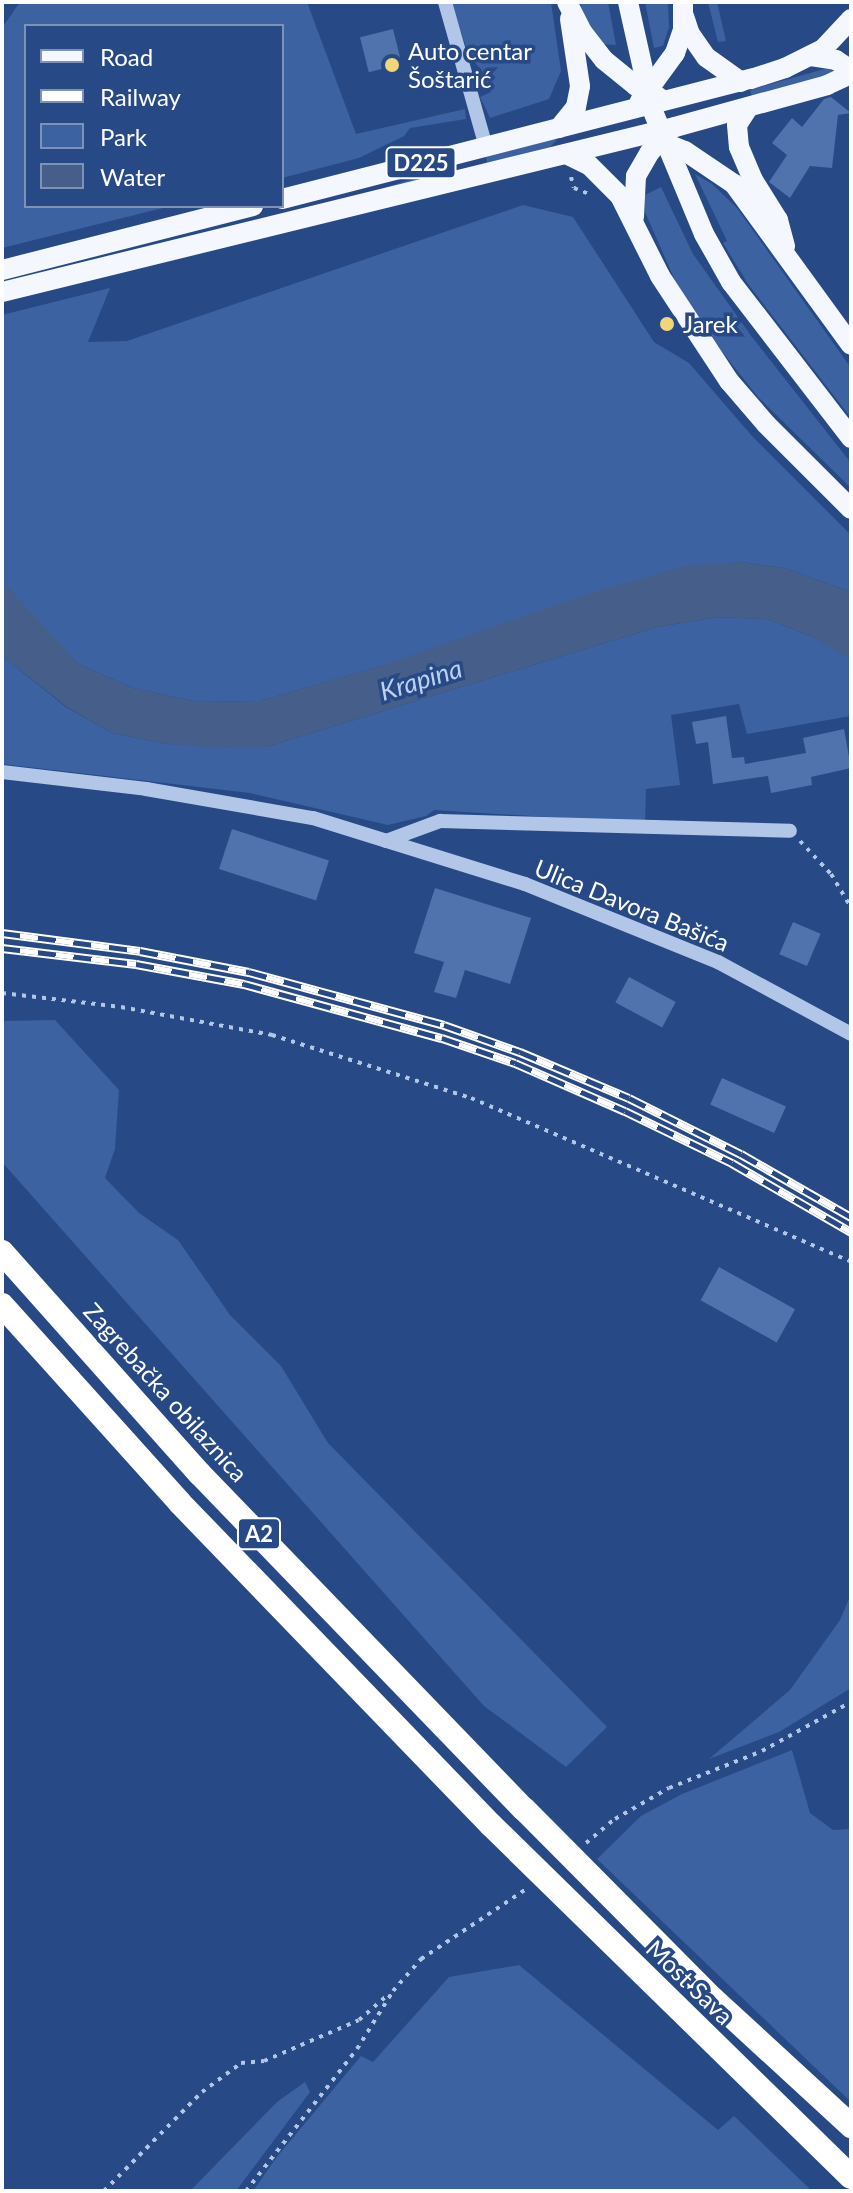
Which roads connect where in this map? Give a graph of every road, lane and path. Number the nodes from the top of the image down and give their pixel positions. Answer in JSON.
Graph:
{"nodes":[{"id":1,"x":445,"y":2,"type":"edge"},
{"id":2,"x":567,"y":2,"type":"edge"},
{"id":3,"x":628,"y":2,"type":"edge"},
{"id":4,"x":684,"y":9,"type":"edge"},
{"id":5,"x":851,"y":19,"type":"edge"},
{"id":6,"x":811,"y":56,"type":"junction"},
{"id":7,"x":851,"y":72,"type":"edge"},
{"id":8,"x":741,"y":82,"type":"junction"},
{"id":9,"x":648,"y":92,"type":"junction"},
{"id":10,"x":669,"y":100,"type":"junction"},
{"id":11,"x":696,"y":108,"type":"junction"},
{"id":12,"x":632,"y":110,"type":"junction"},
{"id":13,"x":739,"y":110,"type":"junction"},
{"id":14,"x":564,"y":127,"type":"junction"},
{"id":15,"x":608,"y":129,"type":"junction"},
{"id":16,"x":658,"y":134,"type":"junction"},
{"id":17,"x":486,"y":147,"type":"junction"},
{"id":18,"x":566,"y":154,"type":"junction"},
{"id":19,"x":284,"y":198,"type":"edge"},
{"id":20,"x":247,"y":208,"type":"edge"},
{"id":21,"x":635,"y":221,"type":"junction"},
{"id":22,"x":102,"y":256,"type":"junction"},
{"id":23,"x":787,"y":258,"type":"junction"},
{"id":24,"x":2,"y":270,"type":"edge"},
{"id":25,"x":2,"y":292,"type":"edge"},
{"id":26,"x":851,"y":345,"type":"edge"},
{"id":27,"x":851,"y":438,"type":"edge"},
{"id":28,"x":851,"y":509,"type":"edge"},
{"id":29,"x":2,"y":772,"type":"edge"},
{"id":30,"x":790,"y":831,"type":"joint"},
{"id":31,"x":386,"y":841,"type":"junction"},
{"id":32,"x":851,"y":907,"type":"edge"},
{"id":33,"x":2,"y":993,"type":"edge"},
{"id":34,"x":851,"y":1034,"type":"edge"},
{"id":35,"x":2,"y":1252,"type":"edge"},
{"id":36,"x":851,"y":1262,"type":"edge"},
{"id":37,"x":2,"y":1305,"type":"edge"},
{"id":38,"x":851,"y":1702,"type":"edge"},
{"id":39,"x":524,"y":1809,"type":"joint"},
{"id":40,"x":578,"y":1849,"type":"dead end"},
{"id":41,"x":530,"y":1887,"type":"dead end"},
{"id":42,"x":393,"y":1991,"type":"junction"},
{"id":43,"x":851,"y":2126,"type":"edge"},
{"id":44,"x":851,"y":2177,"type":"edge"},
{"id":45,"x":104,"y":2191,"type":"edge"},
{"id":46,"x":246,"y":2191,"type":"edge"}],
"edges":[{"from":1,"to":17,"type":"street"},
{"from":2,"to":9,"type":"main road"},
{"from":2,"to":14,"type":"main road"},
{"from":3,"to":27,"type":"main road","bridge":true},
{"from":4,"to":8,"type":"main road"},
{"from":4,"to":9,"type":"main road","number":"D225"},
{"from":5,"to":6,"type":"main road"},
{"from":6,"to":7,"type":"main road"},
{"from":6,"to":8,"type":"main road"},
{"from":7,"to":13,"type":"main road"},
{"from":8,"to":10,"type":"main road"},
{"from":8,"to":11,"type":"main road"},
{"from":9,"to":10,"type":"main road"},
{"from":9,"to":12,"type":"main road","number":"D225"},
{"from":10,"to":11,"type":"main road"},
{"from":10,"to":12,"type":"main road"},
{"from":11,"to":13,"type":"main road"},
{"from":11,"to":16,"type":"main road"},
{"from":12,"to":14,"type":"main road"},
{"from":12,"to":15,"type":"main road","number":"D225"},
{"from":13,"to":16,"type":"main road"},
{"from":13,"to":23,"type":"main road"},
{"from":14,"to":15,"type":"main road"},
{"from":14,"to":17,"type":"main road","number":"D225"},
{"from":15,"to":16,"type":"main road"},
{"from":15,"to":18,"type":"main road","number":"D225"},
{"from":16,"to":18,"type":"main road"},
{"from":16,"to":21,"type":"main road"},
{"from":16,"to":23,"type":"main road"},
{"from":17,"to":19,"type":"main road","number":"D225"},
{"from":18,"to":21,"type":"main road"},
{"from":18,"to":22,"type":"main road","number":"D225"},
{"from":20,"to":22,"type":"main road","number":"D225"},
{"from":21,"to":28,"type":"main road"},
{"from":22,"to":24,"type":"main road","number":"D225"},
{"from":22,"to":25,"type":"main road","number":"D225"},
{"from":23,"to":26,"type":"main road"},
{"from":29,"to":31,"type":"street","name":"Ulica Davora Bašića"},
{"from":30,"to":31,"type":"street","name":"Ulica Davora Bašića"},
{"from":30,"to":32,"type":"path"},
{"from":31,"to":34,"type":"street","name":"Ulica Davora Bašića"},
{"from":33,"to":36,"type":"path"},
{"from":35,"to":39,"type":"highway","name":"Zagrebačka obilaznica","number":"A2"},
{"from":37,"to":44,"type":"highway","name":"Most Sava","number":"A2","bridge":true},
{"from":38,"to":40,"type":"path"},
{"from":39,"to":43,"type":"highway","name":"Most Sava","number":"A2","bridge":true},
{"from":41,"to":42,"type":"path"},
{"from":42,"to":45,"type":"path"},
{"from":42,"to":46,"type":"path"}]}
